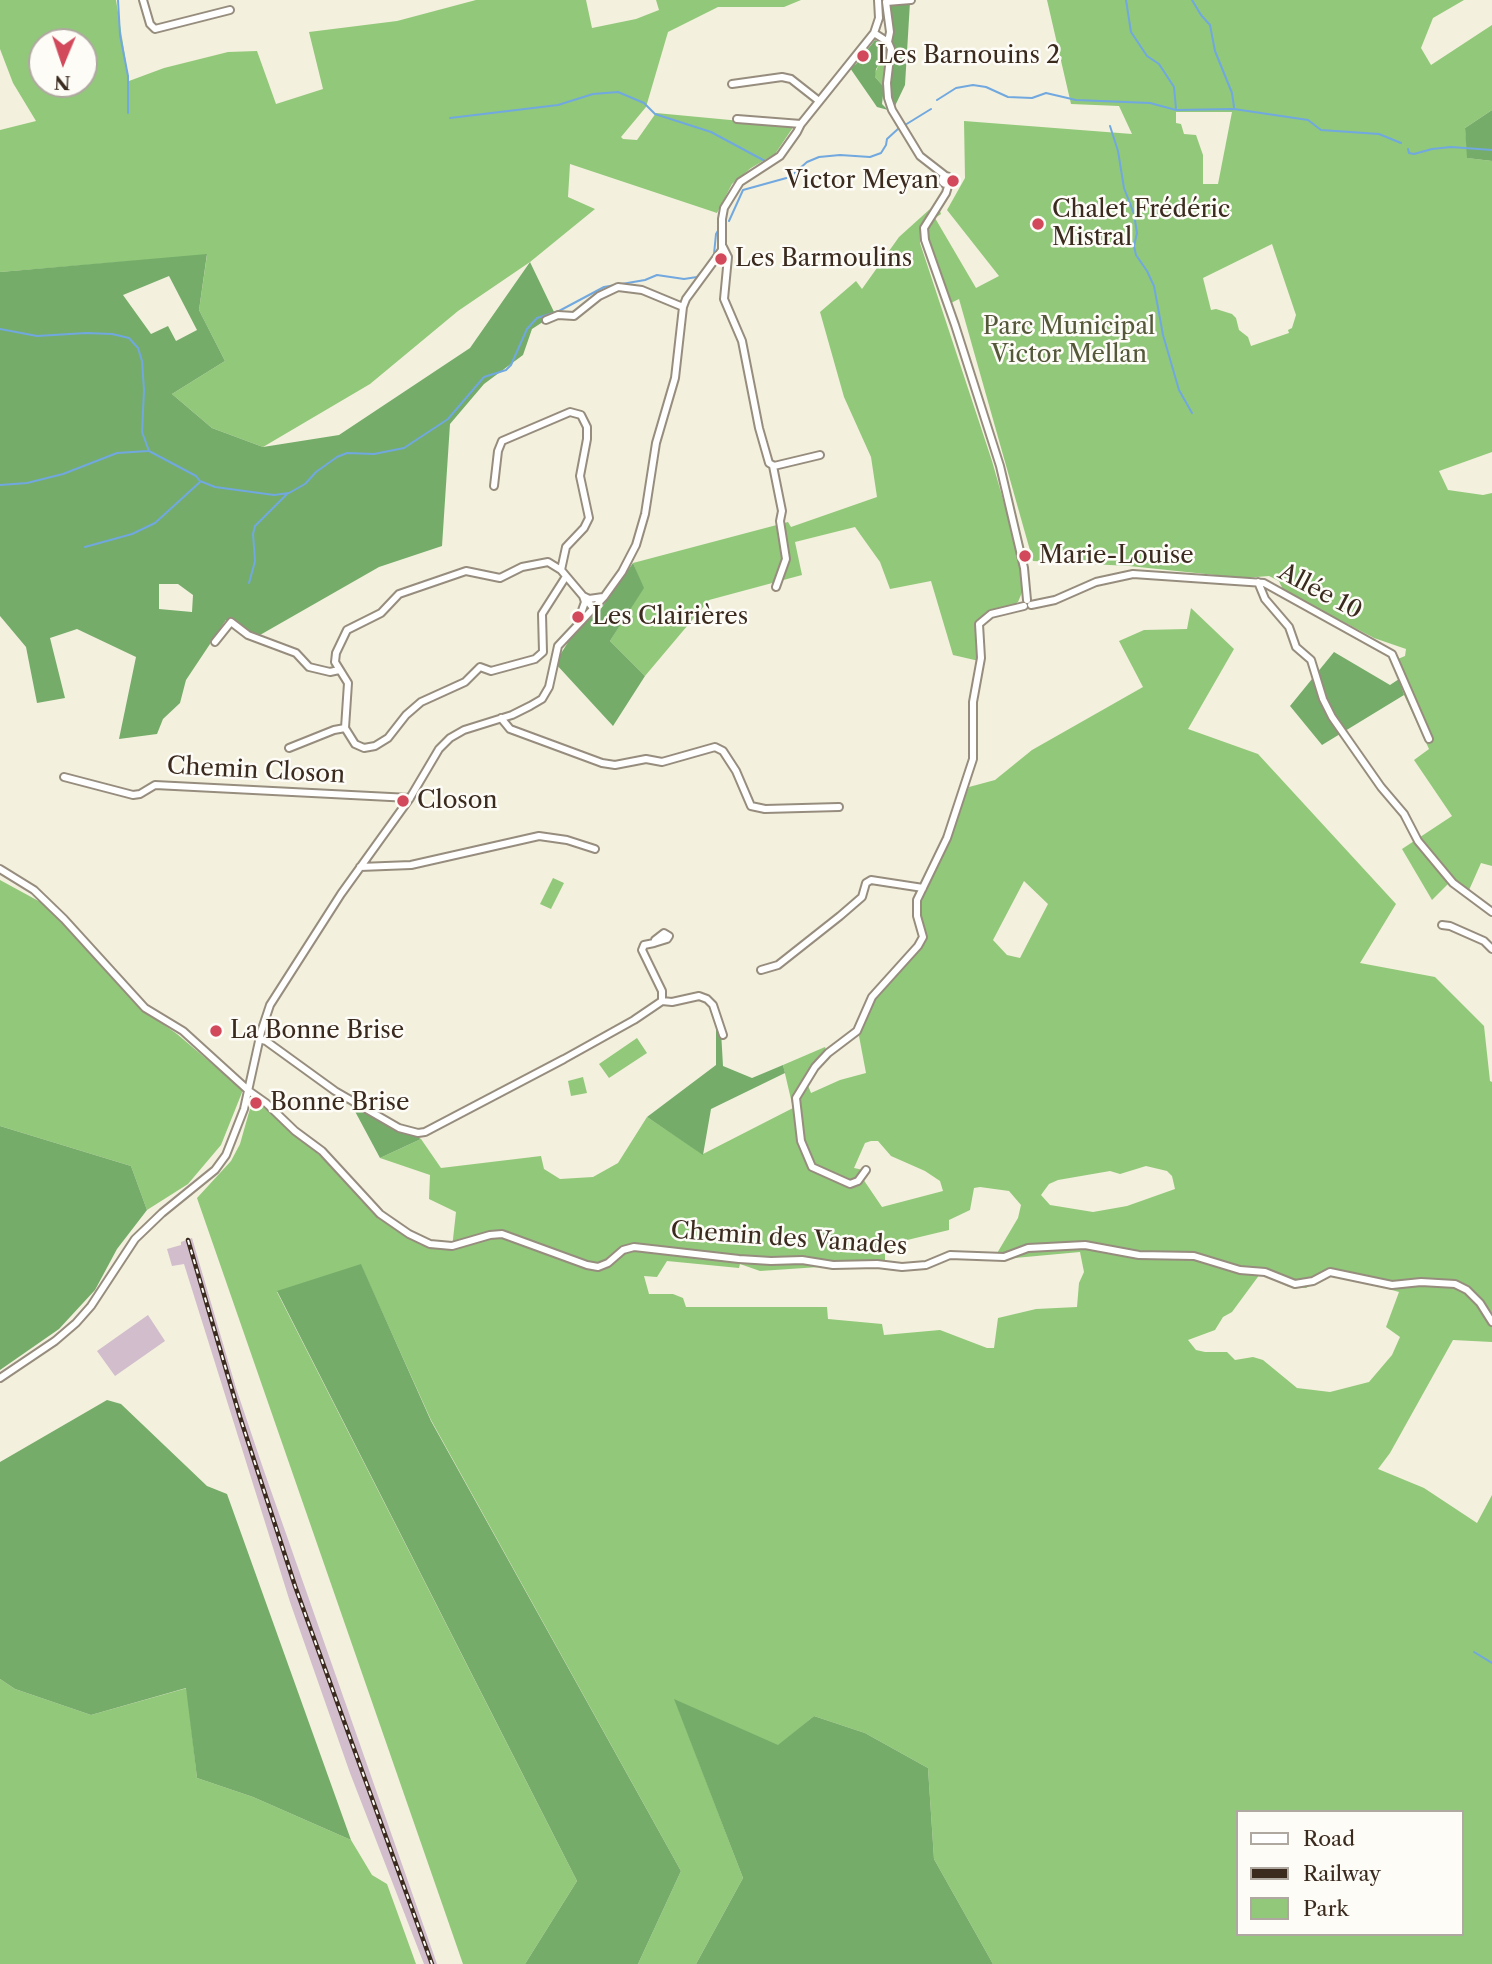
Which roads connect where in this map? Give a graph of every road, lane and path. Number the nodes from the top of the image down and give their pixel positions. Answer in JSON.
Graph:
{"nodes":[{"id":1,"x":142,"y":0,"type":"edge"},
{"id":2,"x":878,"y":0,"type":"edge"},
{"id":3,"x":911,"y":0,"type":"edge"},
{"id":4,"x":230,"y":10,"type":"dead end"},
{"id":5,"x":874,"y":33,"type":"junction"},
{"id":6,"x":888,"y":42,"type":"junction"},
{"id":7,"x":732,"y":84,"type":"dead end"},
{"id":8,"x":819,"y":101,"type":"junction"},
{"id":9,"x":737,"y":119,"type":"dead end"},
{"id":10,"x":801,"y":124,"type":"junction"},
{"id":11,"x":723,"y":247,"type":"junction"},
{"id":12,"x":683,"y":307,"type":"junction"},
{"id":13,"x":546,"y":320,"type":"dead end"},
{"id":14,"x":820,"y":455,"type":"dead end"},
{"id":15,"x":772,"y":466,"type":"junction"},
{"id":16,"x":494,"y":486,"type":"dead end"},
{"id":17,"x":561,"y":570,"type":"junction"},
{"id":18,"x":565,"y":578,"type":"junction"},
{"id":19,"x":1258,"y":582,"type":"junction"},
{"id":20,"x":776,"y":587,"type":"dead end"},
{"id":21,"x":583,"y":596,"type":"junction"},
{"id":22,"x":604,"y":597,"type":"junction"},
{"id":23,"x":1027,"y":604,"type":"junction"},
{"id":24,"x":594,"y":608,"type":"junction"},
{"id":25,"x":578,"y":624,"type":"junction"},
{"id":26,"x":215,"y":642,"type":"dead end"},
{"id":27,"x":339,"y":670,"type":"junction"},
{"id":28,"x":501,"y":718,"type":"junction"},
{"id":29,"x":345,"y":728,"type":"junction"},
{"id":30,"x":1429,"y":739,"type":"dead end"},
{"id":31,"x":289,"y":748,"type":"dead end"},
{"id":32,"x":64,"y":777,"type":"dead end"},
{"id":33,"x":410,"y":798,"type":"junction"},
{"id":34,"x":839,"y":807,"type":"dead end"},
{"id":35,"x":595,"y":849,"type":"dead end"},
{"id":36,"x":360,"y":867,"type":"junction"},
{"id":37,"x":0,"y":869,"type":"edge"},
{"id":38,"x":923,"y":888,"type":"junction"},
{"id":39,"x":1492,"y":912,"type":"edge"},
{"id":40,"x":1442,"y":925,"type":"dead end"},
{"id":41,"x":654,"y":943,"type":"dead end"},
{"id":42,"x":1492,"y":948,"type":"edge"},
{"id":43,"x":761,"y":970,"type":"dead end"},
{"id":44,"x":662,"y":1001,"type":"junction"},
{"id":45,"x":723,"y":1035,"type":"dead end"},
{"id":46,"x":259,"y":1038,"type":"junction"},
{"id":47,"x":249,"y":1090,"type":"junction"},
{"id":48,"x":866,"y":1170,"type":"dead end"},
{"id":49,"x":1492,"y":1322,"type":"edge"},
{"id":50,"x":0,"y":1378,"type":"edge"}],
"edges":[{"from":1,"to":4,"type":"street"},
{"from":2,"to":5,"type":"street"},
{"from":3,"to":6,"type":"street"},
{"from":5,"to":6,"type":"street"},
{"from":5,"to":8,"type":"street"},
{"from":6,"to":23,"type":"street"},
{"from":7,"to":8,"type":"street"},
{"from":8,"to":10,"type":"street"},
{"from":9,"to":10,"type":"street"},
{"from":10,"to":11,"type":"street"},
{"from":11,"to":12,"type":"street"},
{"from":11,"to":15,"type":"street"},
{"from":12,"to":13,"type":"street"},
{"from":12,"to":22,"type":"street"},
{"from":14,"to":15,"type":"street"},
{"from":15,"to":20,"type":"street"},
{"from":16,"to":17,"type":"street"},
{"from":17,"to":18,"type":"street"},
{"from":17,"to":27,"type":"street"},
{"from":18,"to":21,"type":"street"},
{"from":18,"to":29,"type":"street"},
{"from":19,"to":23,"type":"street","name":"Allée 10"},
{"from":19,"to":30,"type":"street","name":"Allée 10"},
{"from":19,"to":39,"type":"street"},
{"from":21,"to":22,"type":"street"},
{"from":21,"to":24,"type":"street"},
{"from":21,"to":25,"type":"street"},
{"from":22,"to":24,"type":"street"},
{"from":23,"to":38,"type":"street","name":"Allée 10"},
{"from":24,"to":25,"type":"street"},
{"from":25,"to":28,"type":"street"},
{"from":26,"to":27,"type":"street"},
{"from":27,"to":29,"type":"street"},
{"from":28,"to":33,"type":"street"},
{"from":28,"to":34,"type":"street"},
{"from":29,"to":31,"type":"street"},
{"from":32,"to":33,"type":"street","name":"Chemin Closon"},
{"from":33,"to":36,"type":"street"},
{"from":35,"to":36,"type":"street"},
{"from":36,"to":46,"type":"street"},
{"from":37,"to":47,"type":"street","name":"Chemin des Vanades"},
{"from":38,"to":43,"type":"street"},
{"from":38,"to":48,"type":"street"},
{"from":40,"to":42,"type":"street"},
{"from":41,"to":44,"type":"street"},
{"from":44,"to":45,"type":"street"},
{"from":44,"to":46,"type":"street"},
{"from":46,"to":47,"type":"street"},
{"from":47,"to":49,"type":"street","name":"Chemin des Vanades"},
{"from":47,"to":50,"type":"street"}]}
